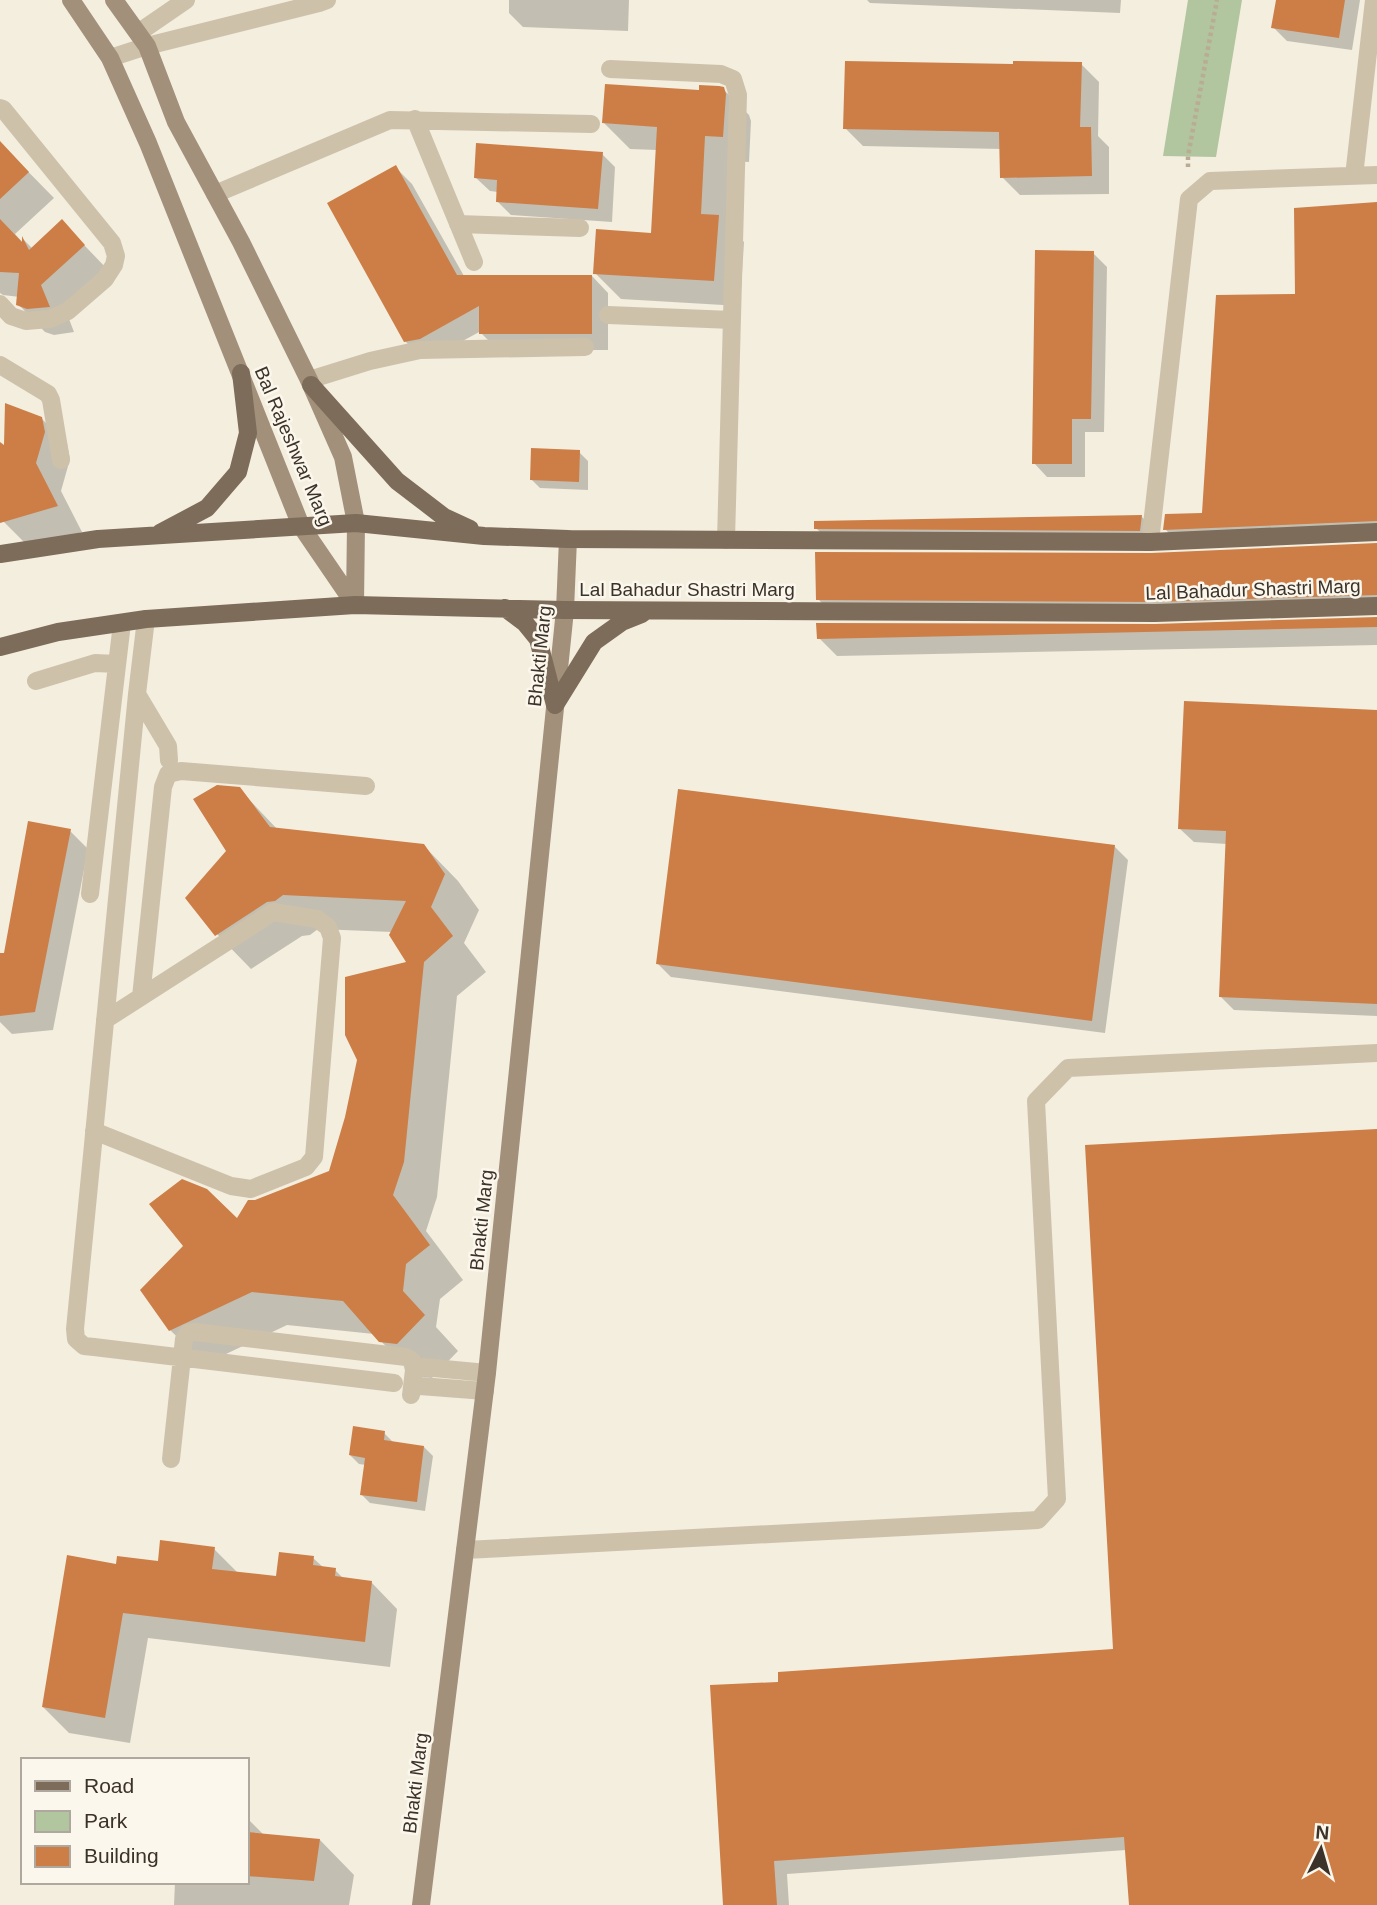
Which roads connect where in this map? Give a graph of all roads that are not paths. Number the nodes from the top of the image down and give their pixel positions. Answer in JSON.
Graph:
{"nodes":[{"id":1,"x":71,"y":0,"type":"edge"},
{"id":2,"x":114,"y":0,"type":"edge"},
{"id":3,"x":186,"y":0,"type":"edge"},
{"id":4,"x":327,"y":0,"type":"edge"},
{"id":5,"x":1374,"y":0,"type":"edge"},
{"id":6,"x":142,"y":40,"type":"junction"},
{"id":7,"x":110,"y":58,"type":"junction"},
{"id":8,"x":610,"y":69,"type":"dead end"},
{"id":9,"x":0,"y":108,"type":"edge"},
{"id":10,"x":415,"y":119,"type":"junction"},
{"id":11,"x":591,"y":124,"type":"dead end"},
{"id":12,"x":1377,"y":175,"type":"edge"},
{"id":13,"x":1354,"y":176,"type":"junction"},
{"id":14,"x":215,"y":194,"type":"junction"},
{"id":15,"x":458,"y":224,"type":"junction"},
{"id":16,"x":580,"y":228,"type":"dead end"},
{"id":17,"x":474,"y":262,"type":"dead end"},
{"id":18,"x":0,"y":304,"type":"edge"},
{"id":19,"x":607,"y":315,"type":"dead end"},
{"id":20,"x":732,"y":320,"type":"junction"},
{"id":21,"x":585,"y":346,"type":"dead end"},
{"id":22,"x":0,"y":365,"type":"edge"},
{"id":23,"x":242,"y":373,"type":"junction"},
{"id":24,"x":310,"y":383,"type":"junction"},
{"id":25,"x":61,"y":460,"type":"dead end"},
{"id":26,"x":356,"y":523,"type":"junction"},
{"id":27,"x":301,"y":526,"type":"junction"},
{"id":28,"x":1377,"y":532,"type":"edge"},
{"id":29,"x":154,"y":536,"type":"junction"},
{"id":30,"x":484,"y":536,"type":"junction"},
{"id":31,"x":568,"y":538,"type":"junction"},
{"id":32,"x":726,"y":540,"type":"junction"},
{"id":33,"x":1150,"y":542,"type":"junction"},
{"id":34,"x":0,"y":554,"type":"edge"},
{"id":35,"x":355,"y":605,"type":"junction"},
{"id":36,"x":1377,"y":606,"type":"edge"},
{"id":37,"x":505,"y":608,"type":"junction"},
{"id":38,"x":565,"y":610,"type":"junction"},
{"id":39,"x":651,"y":610,"type":"junction"},
{"id":40,"x":146,"y":619,"type":"junction"},
{"id":41,"x":122,"y":623,"type":"junction"},
{"id":42,"x":0,"y":647,"type":"edge"},
{"id":43,"x":117,"y":664,"type":"junction"},
{"id":44,"x":36,"y":681,"type":"dead end"},
{"id":45,"x":137,"y":694,"type":"junction"},
{"id":46,"x":555,"y":705,"type":"junction"},
{"id":47,"x":169,"y":760,"type":"dead end"},
{"id":48,"x":366,"y":786,"type":"dead end"},
{"id":49,"x":90,"y":894,"type":"dead end"},
{"id":50,"x":141,"y":997,"type":"junction"},
{"id":51,"x":105,"y":1020,"type":"junction"},
{"id":52,"x":1377,"y":1052,"type":"edge"},
{"id":53,"x":94,"y":1131,"type":"junction"},
{"id":54,"x":183,"y":1357,"type":"junction"},
{"id":55,"x":423,"y":1367,"type":"dead end"},
{"id":56,"x":487,"y":1373,"type":"junction"},
{"id":57,"x":394,"y":1383,"type":"dead end"},
{"id":58,"x":485,"y":1391,"type":"junction"},
{"id":59,"x":171,"y":1459,"type":"dead end"},
{"id":60,"x":465,"y":1550,"type":"junction"},
{"id":61,"x":421,"y":1905,"type":"edge"}],
"edges":[{"from":1,"to":7,"type":"main road","name":"Bal Rajeshwar Marg"},
{"from":2,"to":6,"type":"main road","name":"Bal Rajeshwar Marg"},
{"from":3,"to":6,"type":"street"},
{"from":4,"to":6,"type":"street"},
{"from":5,"to":13,"type":"street"},
{"from":6,"to":7,"type":"street"},
{"from":6,"to":14,"type":"main road","name":"Bal Rajeshwar Marg"},
{"from":7,"to":23,"type":"main road","name":"Bal Rajeshwar Marg"},
{"from":8,"to":20,"type":"street"},
{"from":9,"to":18,"type":"street"},
{"from":10,"to":11,"type":"street"},
{"from":10,"to":14,"type":"street"},
{"from":10,"to":15,"type":"street"},
{"from":12,"to":13,"type":"street"},
{"from":13,"to":33,"type":"street"},
{"from":14,"to":24,"type":"main road","name":"Bal Rajeshwar Marg"},
{"from":15,"to":16,"type":"street"},
{"from":15,"to":17,"type":"street"},
{"from":19,"to":20,"type":"street"},
{"from":20,"to":32,"type":"street"},
{"from":21,"to":24,"type":"street"},
{"from":22,"to":25,"type":"street"},
{"from":23,"to":27,"type":"main road","name":"Bal Rajeshwar Marg"},
{"from":23,"to":29,"type":"main road"},
{"from":24,"to":26,"type":"main road","name":"Bal Rajeshwar Marg"},
{"from":24,"to":30,"type":"main road"},
{"from":26,"to":27,"type":"main road"},
{"from":26,"to":30,"type":"main road"},
{"from":26,"to":35,"type":"main road","name":"Bal Rajeshwar Marg"},
{"from":27,"to":29,"type":"main road"},
{"from":27,"to":35,"type":"main road","name":"Bal Rajeshwar Marg"},
{"from":28,"to":33,"type":"main road"},
{"from":29,"to":34,"type":"main road"},
{"from":30,"to":31,"type":"main road"},
{"from":31,"to":32,"type":"main road"},
{"from":31,"to":38,"type":"main road","name":"Bhakti Marg"},
{"from":32,"to":33,"type":"main road"},
{"from":35,"to":37,"type":"main road","name":"Lal Bahadur Shastri Marg"},
{"from":35,"to":40,"type":"main road","name":"Lal Bahadur Shastri Marg"},
{"from":36,"to":39,"type":"main road","name":"Lal Bahadur Shastri Marg"},
{"from":37,"to":38,"type":"main road","name":"Lal Bahadur Shastri Marg"},
{"from":37,"to":46,"type":"main road"},
{"from":38,"to":39,"type":"main road","name":"Lal Bahadur Shastri Marg"},
{"from":38,"to":46,"type":"main road","name":"Bhakti Marg"},
{"from":39,"to":46,"type":"main road"},
{"from":40,"to":41,"type":"main road","name":"Lal Bahadur Shastri Marg"},
{"from":40,"to":45,"type":"street"},
{"from":41,"to":42,"type":"main road","name":"Lal Bahadur Shastri Marg"},
{"from":41,"to":43,"type":"street"},
{"from":43,"to":44,"type":"street"},
{"from":43,"to":49,"type":"street"},
{"from":45,"to":47,"type":"street"},
{"from":45,"to":51,"type":"street"},
{"from":46,"to":56,"type":"main road","name":"Bhakti Marg"},
{"from":48,"to":50,"type":"street"},
{"from":50,"to":51,"type":"street"},
{"from":50,"to":53,"type":"street"},
{"from":51,"to":53,"type":"street"},
{"from":52,"to":60,"type":"street"},
{"from":53,"to":54,"type":"street"},
{"from":54,"to":57,"type":"street"},
{"from":54,"to":58,"type":"street"},
{"from":54,"to":59,"type":"street"},
{"from":55,"to":56,"type":"street"},
{"from":56,"to":58,"type":"main road","name":"Bhakti Marg"},
{"from":58,"to":60,"type":"main road","name":"Bhakti Marg"},
{"from":60,"to":61,"type":"main road","name":"Bhakti Marg"}]}
